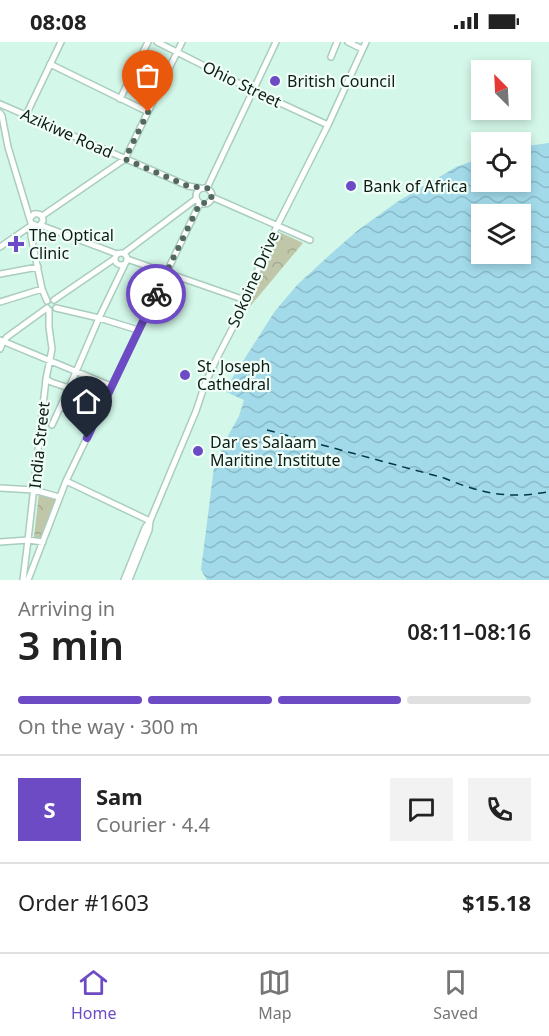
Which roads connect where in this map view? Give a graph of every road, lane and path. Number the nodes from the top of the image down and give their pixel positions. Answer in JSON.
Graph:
{"nodes":[{"id":1,"x":61,"y":42,"type":"edge"},
{"id":2,"x":148,"y":42,"type":"edge"},
{"id":3,"x":157,"y":42,"type":"edge"},
{"id":4,"x":182,"y":42,"type":"edge"},
{"id":5,"x":276,"y":42,"type":"edge"},
{"id":6,"x":337,"y":42,"type":"edge"},
{"id":7,"x":348,"y":42,"type":"edge"},
{"id":8,"x":366,"y":42,"type":"edge"},
{"id":9,"x":362,"y":50,"type":"junction"},
{"id":10,"x":177,"y":52,"type":"junction"},
{"id":11,"x":331,"y":57,"type":"dead end"},
{"id":12,"x":50,"y":64,"type":"junction"},
{"id":13,"x":252,"y":90,"type":"junction"},
{"id":14,"x":120,"y":99,"type":"junction"},
{"id":15,"x":0,"y":106,"type":"edge"},
{"id":16,"x":148,"y":112,"type":"junction"},
{"id":17,"x":10,"y":113,"type":"junction"},
{"id":18,"x":1,"y":115,"type":"edge"},
{"id":19,"x":26,"y":115,"type":"junction"},
{"id":20,"x":328,"y":125,"type":"junction"},
{"id":21,"x":8,"y":147,"type":"junction"},
{"id":22,"x":0,"y":151,"type":"edge"},
{"id":23,"x":124,"y":160,"type":"junction"},
{"id":24,"x":200,"y":194,"type":"junction"},
{"id":25,"x":212,"y":197,"type":"junction"},
{"id":26,"x":34,"y":221,"type":"junction"},
{"id":27,"x":277,"y":226,"type":"junction"},
{"id":28,"x":310,"y":240,"type":"dead end"},
{"id":29,"x":0,"y":245,"type":"edge"},
{"id":30,"x":121,"y":258,"type":"junction"},
{"id":31,"x":38,"y":267,"type":"junction"},
{"id":32,"x":166,"y":273,"type":"junction"},
{"id":33,"x":0,"y":274,"type":"edge"},
{"id":34,"x":42,"y":289,"type":"junction"},
{"id":35,"x":245,"y":300,"type":"junction"},
{"id":36,"x":0,"y":302,"type":"edge"},
{"id":37,"x":51,"y":305,"type":"junction"},
{"id":38,"x":99,"y":318,"type":"junction"},
{"id":39,"x":138,"y":330,"type":"junction"},
{"id":40,"x":1,"y":341,"type":"edge"},
{"id":41,"x":0,"y":350,"type":"edge"},
{"id":42,"x":49,"y":360,"type":"junction"},
{"id":43,"x":75,"y":372,"type":"junction"},
{"id":44,"x":46,"y":379,"type":"junction"},
{"id":45,"x":111,"y":386,"type":"junction"},
{"id":46,"x":69,"y":388,"type":"junction"},
{"id":47,"x":61,"y":406,"type":"junction"},
{"id":48,"x":96,"y":420,"type":"junction"},
{"id":49,"x":52,"y":425,"type":"dead end"},
{"id":50,"x":66,"y":481,"type":"junction"},
{"id":51,"x":0,"y":488,"type":"edge"},
{"id":52,"x":34,"y":490,"type":"junction"},
{"id":53,"x":59,"y":497,"type":"junction"},
{"id":54,"x":150,"y":521,"type":"junction"},
{"id":55,"x":28,"y":540,"type":"junction"},
{"id":56,"x":0,"y":542,"type":"edge"},
{"id":57,"x":43,"y":542,"type":"junction"},
{"id":58,"x":23,"y":580,"type":"edge"},
{"id":59,"x":28,"y":580,"type":"edge"},
{"id":60,"x":124,"y":580,"type":"edge"},
{"id":61,"x":129,"y":580,"type":"edge"}],
"edges":[{"from":1,"to":12,"type":"street"},
{"from":2,"to":14,"type":"street"},
{"from":3,"to":10,"type":"street","name":"Ohio Street"},
{"from":4,"to":10,"type":"street"},
{"from":5,"to":13,"type":"street"},
{"from":6,"to":11,"type":"street"},
{"from":7,"to":9,"type":"street"},
{"from":8,"to":9,"type":"street","name":"Sokoine Drive"},
{"from":9,"to":20,"type":"street","name":"Sokoine Drive"},
{"from":10,"to":13,"type":"street","name":"Ohio Street"},
{"from":10,"to":16,"type":"street"},
{"from":12,"to":14,"type":"street"},
{"from":12,"to":19,"type":"street"},
{"from":13,"to":20,"type":"street","name":"Ohio Street"},
{"from":13,"to":24,"type":"street"},
{"from":14,"to":16,"type":"street"},
{"from":15,"to":17,"type":"street","name":"Azikiwe Road"},
{"from":15,"to":19,"type":"street","name":"Azikiwe Road"},
{"from":16,"to":23,"type":"street"},
{"from":17,"to":18,"type":"street"},
{"from":17,"to":23,"type":"street","name":"Azikiwe Road"},
{"from":18,"to":21,"type":"street","name":"India Street"},
{"from":19,"to":23,"type":"street","name":"Azikiwe Road"},
{"from":20,"to":27,"type":"street","name":"Sokoine Drive"},
{"from":21,"to":22,"type":"street"},
{"from":21,"to":26,"type":"street","name":"India Street"},
{"from":23,"to":24,"type":"street","name":"Azikiwe Road"},
{"from":23,"to":26,"type":"street"},
{"from":24,"to":25,"type":"street"},
{"from":24,"to":25,"type":"street"},
{"from":24,"to":30,"type":"street"},
{"from":24,"to":32,"type":"street"},
{"from":25,"to":27,"type":"street"},
{"from":26,"to":29,"type":"street"},
{"from":26,"to":30,"type":"street"},
{"from":26,"to":31,"type":"street","name":"India Street"},
{"from":27,"to":28,"type":"street"},
{"from":27,"to":35,"type":"street","name":"Sokoine Drive"},
{"from":30,"to":32,"type":"street"},
{"from":30,"to":37,"type":"street"},
{"from":30,"to":38,"type":"street"},
{"from":31,"to":33,"type":"street"},
{"from":31,"to":34,"type":"street","name":"India Street"},
{"from":32,"to":35,"type":"street"},
{"from":32,"to":39,"type":"street"},
{"from":34,"to":36,"type":"street"},
{"from":34,"to":37,"type":"street","name":"India Street"},
{"from":35,"to":54,"type":"street","name":"Sokoine Drive"},
{"from":37,"to":38,"type":"street"},
{"from":37,"to":40,"type":"street"},
{"from":37,"to":42,"type":"street","name":"India Street"},
{"from":38,"to":39,"type":"street"},
{"from":38,"to":43,"type":"street"},
{"from":39,"to":45,"type":"street"},
{"from":40,"to":41,"type":"street"},
{"from":40,"to":42,"type":"street"},
{"from":42,"to":43,"type":"street"},
{"from":42,"to":44,"type":"street","name":"India Street"},
{"from":43,"to":45,"type":"street"},
{"from":43,"to":46,"type":"street"},
{"from":44,"to":46,"type":"street"},
{"from":44,"to":52,"type":"street","name":"India Street"},
{"from":45,"to":48,"type":"street"},
{"from":46,"to":47,"type":"street"},
{"from":47,"to":48,"type":"street"},
{"from":47,"to":49,"type":"street"},
{"from":48,"to":50,"type":"street"},
{"from":50,"to":53,"type":"street"},
{"from":50,"to":54,"type":"street"},
{"from":51,"to":52,"type":"street"},
{"from":52,"to":53,"type":"street"},
{"from":52,"to":55,"type":"street","name":"India Street"},
{"from":53,"to":57,"type":"street"},
{"from":54,"to":60,"type":"street","name":"Sokoine Drive"},
{"from":54,"to":61,"type":"street","name":"Sokoine Drive"},
{"from":55,"to":56,"type":"street"},
{"from":55,"to":57,"type":"street"},
{"from":55,"to":58,"type":"street","name":"India Street"},
{"from":57,"to":59,"type":"street"}]}
